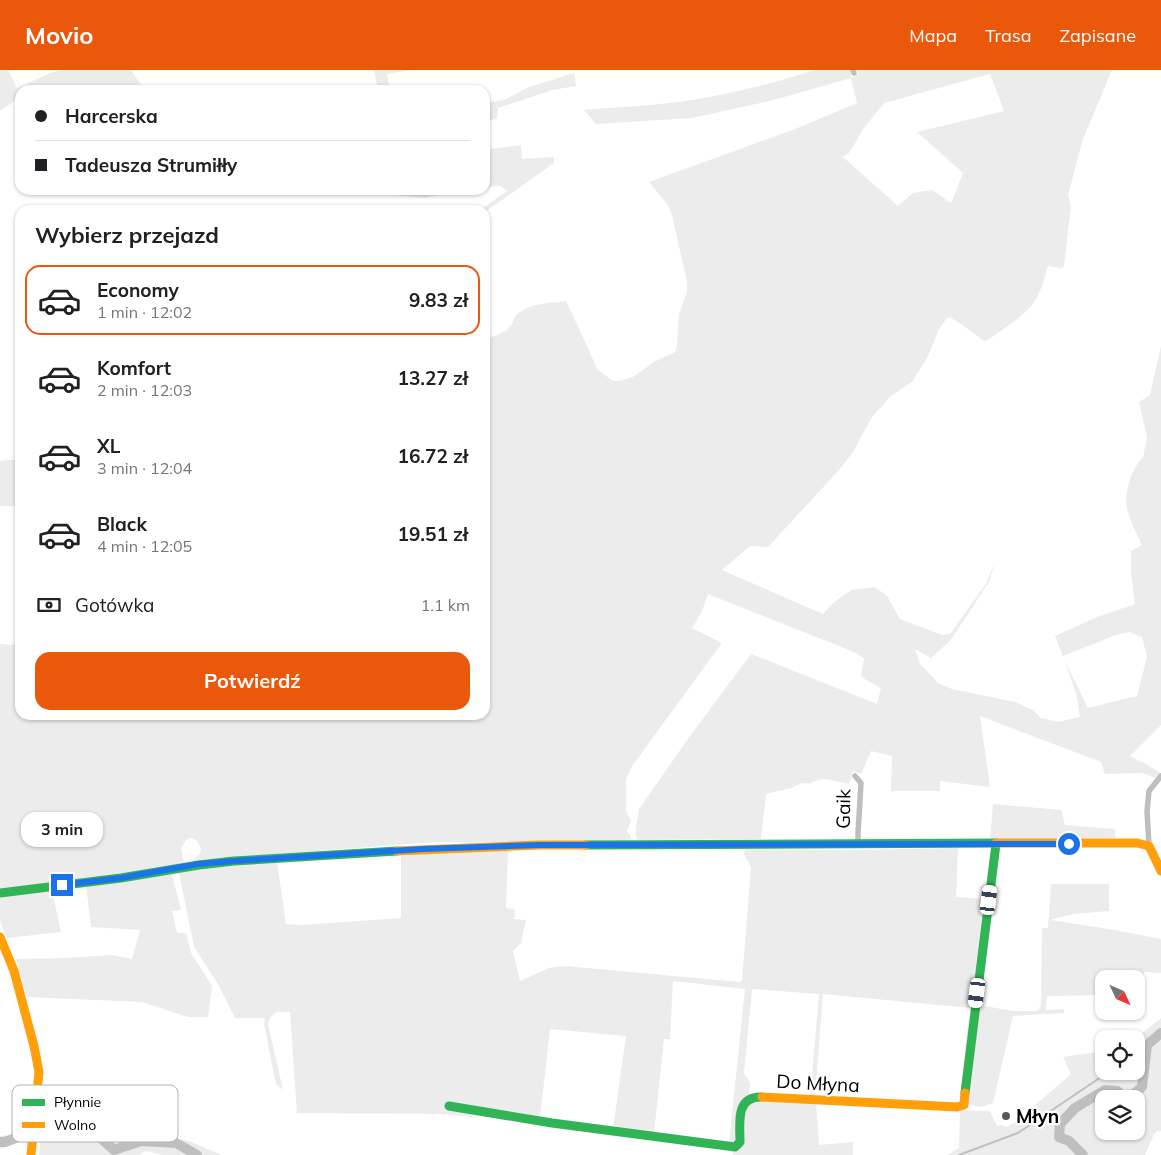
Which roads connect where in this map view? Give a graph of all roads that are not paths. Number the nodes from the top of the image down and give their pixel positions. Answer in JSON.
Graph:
{"nodes":[{"id":1,"x":855,"y":776,"type":"dead end"},
{"id":2,"x":1161,"y":776,"type":"edge"},
{"id":3,"x":858,"y":844,"type":"junction"},
{"id":4,"x":996,"y":844,"type":"junction"},
{"id":5,"x":1149,"y":846,"type":"junction"},
{"id":6,"x":1161,"y":871,"type":"edge"},
{"id":7,"x":0,"y":893,"type":"edge"},
{"id":8,"x":0,"y":937,"type":"edge"},
{"id":9,"x":38,"y":1085,"type":"edge"},
{"id":10,"x":449,"y":1106,"type":"dead end"},
{"id":11,"x":33,"y":1142,"type":"edge"},
{"id":12,"x":31,"y":1155,"type":"edge"}],
"edges":[{"from":1,"to":3,"type":"street","name":"Gaik"},
{"from":2,"to":5,"type":"street"},
{"from":3,"to":4,"type":"street"},
{"from":3,"to":7,"type":"street"},
{"from":4,"to":5,"type":"street"},
{"from":4,"to":10,"type":"street","name":"Do Młyna"},
{"from":5,"to":6,"type":"street"},
{"from":8,"to":9,"type":"street"},
{"from":11,"to":12,"type":"street"}]}
